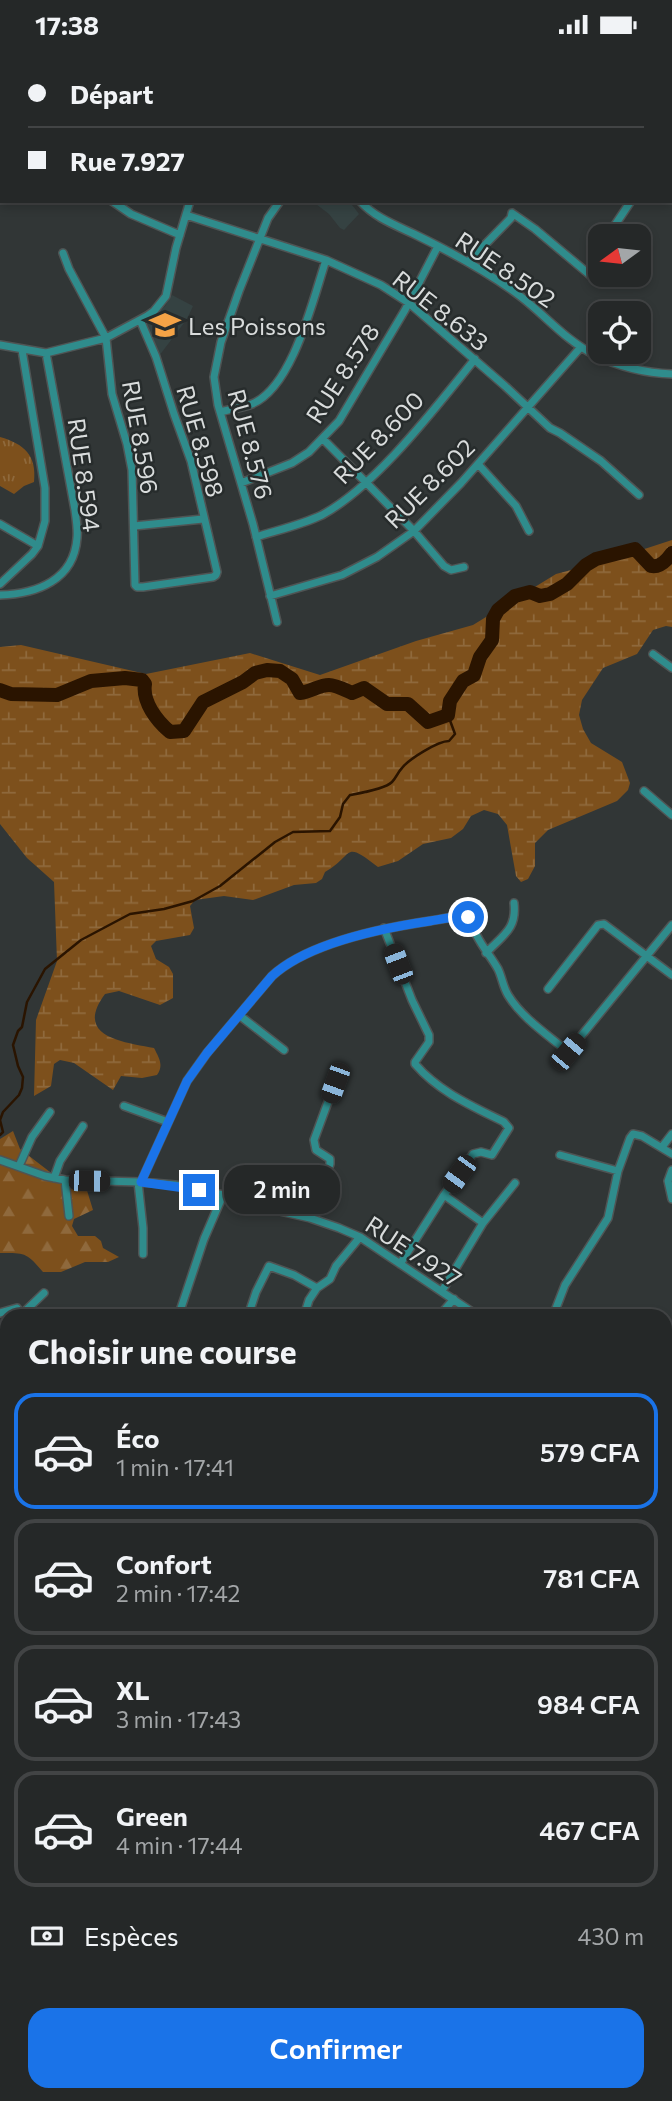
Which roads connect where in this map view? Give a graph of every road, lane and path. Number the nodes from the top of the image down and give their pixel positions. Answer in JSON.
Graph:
{"nodes":[{"id":1,"x":115,"y":203,"type":"edge"},
{"id":2,"x":189,"y":203,"type":"edge"},
{"id":3,"x":279,"y":203,"type":"edge"},
{"id":4,"x":362,"y":203,"type":"edge"},
{"id":5,"x":631,"y":203,"type":"edge"},
{"id":6,"x":186,"y":215,"type":"junction"},
{"id":7,"x":616,"y":224,"type":"edge"},
{"id":8,"x":180,"y":235,"type":"junction"},
{"id":9,"x":260,"y":238,"type":"junction"},
{"id":10,"x":438,"y":246,"type":"junction"},
{"id":11,"x":63,"y":253,"type":"dead end"},
{"id":12,"x":326,"y":260,"type":"junction"},
{"id":13,"x":468,"y":262,"type":"junction"},
{"id":14,"x":588,"y":273,"type":"edge"},
{"id":15,"x":409,"y":303,"type":"junction"},
{"id":16,"x":140,"y":320,"type":"junction"},
{"id":17,"x":106,"y":338,"type":"junction"},
{"id":18,"x":0,"y":345,"type":"edge"},
{"id":19,"x":581,"y":347,"type":"junction"},
{"id":20,"x":22,"y":350,"type":"junction"},
{"id":21,"x":46,"y":353,"type":"junction"},
{"id":22,"x":475,"y":359,"type":"junction"},
{"id":23,"x":672,"y":374,"type":"edge"},
{"id":24,"x":528,"y":406,"type":"junction"},
{"id":25,"x":220,"y":412,"type":"junction"},
{"id":26,"x":323,"y":439,"type":"junction"},
{"id":27,"x":478,"y":464,"type":"junction"},
{"id":28,"x":366,"y":482,"type":"junction"},
{"id":29,"x":241,"y":483,"type":"junction"},
{"id":30,"x":639,"y":495,"type":"dead end"},
{"id":31,"x":203,"y":519,"type":"junction"},
{"id":32,"x":0,"y":524,"type":"edge"},
{"id":33,"x":134,"y":526,"type":"junction"},
{"id":34,"x":414,"y":531,"type":"junction"},
{"id":35,"x":529,"y":531,"type":"dead end"},
{"id":36,"x":256,"y":537,"type":"junction"},
{"id":37,"x":38,"y":546,"type":"junction"},
{"id":38,"x":464,"y":567,"type":"dead end"},
{"id":39,"x":0,"y":584,"type":"edge"},
{"id":40,"x":135,"y":585,"type":"joint"},
{"id":41,"x":0,"y":595,"type":"edge"},
{"id":42,"x":270,"y":596,"type":"junction"},
{"id":43,"x":277,"y":622,"type":"dead end"},
{"id":44,"x":653,"y":654,"type":"dead end"},
{"id":45,"x":672,"y":668,"type":"edge"},
{"id":46,"x":644,"y":792,"type":"dead end"},
{"id":47,"x":672,"y":814,"type":"edge"},
{"id":48,"x":514,"y":903,"type":"dead end"},
{"id":49,"x":672,"y":925,"type":"edge"},
{"id":50,"x":384,"y":928,"type":"junction"},
{"id":51,"x":486,"y":953,"type":"junction"},
{"id":52,"x":648,"y":956,"type":"junction"},
{"id":53,"x":672,"y":975,"type":"edge"},
{"id":54,"x":548,"y":989,"type":"dead end"},
{"id":55,"x":239,"y":1015,"type":"junction"},
{"id":56,"x":284,"y":1050,"type":"dead end"},
{"id":57,"x":335,"y":1083,"type":"dead end"},
{"id":58,"x":124,"y":1106,"type":"dead end"},
{"id":59,"x":50,"y":1112,"type":"dead end"},
{"id":60,"x":168,"y":1122,"type":"junction"},
{"id":61,"x":83,"y":1126,"type":"dead end"},
{"id":62,"x":672,"y":1134,"type":"edge"},
{"id":63,"x":662,"y":1147,"type":"junction"},
{"id":64,"x":672,"y":1154,"type":"edge"},
{"id":65,"x":560,"y":1155,"type":"dead end"},
{"id":66,"x":0,"y":1160,"type":"edge"},
{"id":67,"x":19,"y":1166,"type":"junction"},
{"id":68,"x":672,"y":1170,"type":"edge"},
{"id":69,"x":618,"y":1171,"type":"junction"},
{"id":70,"x":54,"y":1178,"type":"junction"},
{"id":71,"x":65,"y":1180,"type":"junction"},
{"id":72,"x":139,"y":1182,"type":"junction"},
{"id":73,"x":515,"y":1183,"type":"dead end"},
{"id":74,"x":223,"y":1195,"type":"junction"},
{"id":75,"x":444,"y":1195,"type":"junction"},
{"id":76,"x":672,"y":1199,"type":"edge"},
{"id":77,"x":69,"y":1216,"type":"dead end"},
{"id":78,"x":310,"y":1218,"type":"junction"},
{"id":79,"x":483,"y":1223,"type":"junction"},
{"id":80,"x":360,"y":1237,"type":"junction"},
{"id":81,"x":142,"y":1254,"type":"dead end"},
{"id":82,"x":400,"y":1264,"type":"junction"},
{"id":83,"x":317,"y":1288,"type":"junction"},
{"id":84,"x":442,"y":1291,"type":"junction"},
{"id":85,"x":44,"y":1293,"type":"dead end"},
{"id":86,"x":454,"y":1300,"type":"junction"},
{"id":87,"x":28,"y":1309,"type":"edge"},
{"id":88,"x":181,"y":1309,"type":"edge"},
{"id":89,"x":250,"y":1309,"type":"edge"},
{"id":90,"x":306,"y":1309,"type":"edge"},
{"id":91,"x":446,"y":1309,"type":"edge"},
{"id":92,"x":468,"y":1309,"type":"edge"},
{"id":93,"x":556,"y":1309,"type":"edge"}],
"edges":[{"from":1,"to":8,"type":"street"},
{"from":2,"to":6,"type":"street"},
{"from":3,"to":9,"type":"street","name":"RUE 8.576"},
{"from":4,"to":10,"type":"street","name":"RUE 8.502"},
{"from":5,"to":7,"type":"street"},
{"from":6,"to":8,"type":"street"},
{"from":6,"to":9,"type":"street","name":"RUE 8.633"},
{"from":8,"to":16,"type":"street"},
{"from":9,"to":12,"type":"street","name":"RUE 8.633"},
{"from":9,"to":25,"type":"street","name":"RUE 8.576"},
{"from":10,"to":13,"type":"street","name":"RUE 8.502"},
{"from":10,"to":15,"type":"street","name":"RUE 8.578"},
{"from":11,"to":17,"type":"street"},
{"from":12,"to":15,"type":"street","name":"RUE 8.633"},
{"from":12,"to":25,"type":"street"},
{"from":13,"to":14,"type":"street"},
{"from":13,"to":19,"type":"street","name":"RUE 8.502"},
{"from":15,"to":22,"type":"street","name":"RUE 8.633"},
{"from":15,"to":26,"type":"street","name":"RUE 8.578"},
{"from":16,"to":17,"type":"street"},
{"from":16,"to":31,"type":"street","name":"RUE 8.598"},
{"from":17,"to":21,"type":"street"},
{"from":17,"to":33,"type":"street","name":"RUE 8.596"},
{"from":18,"to":20,"type":"street"},
{"from":19,"to":23,"type":"street","name":"RUE 8.502"},
{"from":19,"to":24,"type":"street","name":"RUE 8.602"},
{"from":20,"to":21,"type":"street"},
{"from":20,"to":37,"type":"street"},
{"from":21,"to":41,"type":"street","name":"RUE 8.594"},
{"from":22,"to":24,"type":"street","name":"RUE 8.633"},
{"from":22,"to":28,"type":"street","name":"RUE 8.600"},
{"from":24,"to":27,"type":"street","name":"RUE 8.602"},
{"from":24,"to":30,"type":"street","name":"RUE 8.633"},
{"from":25,"to":29,"type":"street","name":"RUE 8.576"},
{"from":26,"to":28,"type":"street"},
{"from":26,"to":29,"type":"street","name":"RUE 8.578"},
{"from":27,"to":34,"type":"street","name":"RUE 8.602"},
{"from":27,"to":35,"type":"street"},
{"from":28,"to":34,"type":"street"},
{"from":28,"to":36,"type":"street","name":"RUE 8.600"},
{"from":29,"to":36,"type":"street","name":"RUE 8.576"},
{"from":31,"to":33,"type":"street"},
{"from":31,"to":40,"type":"street","name":"RUE 8.598"},
{"from":32,"to":37,"type":"street"},
{"from":33,"to":40,"type":"street","name":"RUE 8.596"},
{"from":34,"to":38,"type":"street"},
{"from":34,"to":42,"type":"street","name":"RUE 8.602"},
{"from":36,"to":42,"type":"street","name":"RUE 8.576"},
{"from":37,"to":39,"type":"street"},
{"from":42,"to":43,"type":"street","name":"RUE 8.576"},
{"from":44,"to":45,"type":"street"},
{"from":46,"to":47,"type":"street"},
{"from":48,"to":51,"type":"street"},
{"from":49,"to":52,"type":"street"},
{"from":50,"to":51,"type":"street"},
{"from":50,"to":55,"type":"street"},
{"from":50,"to":75,"type":"street"},
{"from":51,"to":52,"type":"street"},
{"from":52,"to":53,"type":"street"},
{"from":52,"to":54,"type":"street"},
{"from":55,"to":56,"type":"street"},
{"from":55,"to":60,"type":"street"},
{"from":57,"to":78,"type":"street"},
{"from":58,"to":60,"type":"street"},
{"from":59,"to":67,"type":"street"},
{"from":60,"to":72,"type":"street"},
{"from":61,"to":70,"type":"street"},
{"from":62,"to":63,"type":"street"},
{"from":63,"to":64,"type":"street"},
{"from":63,"to":69,"type":"street"},
{"from":65,"to":69,"type":"street"},
{"from":66,"to":67,"type":"street","name":"RUE 7.927"},
{"from":67,"to":70,"type":"street","name":"RUE 7.927"},
{"from":68,"to":76,"type":"street"},
{"from":69,"to":93,"type":"street"},
{"from":70,"to":71,"type":"street","name":"RUE 7.927"},
{"from":71,"to":72,"type":"street","name":"RUE 7.927"},
{"from":71,"to":77,"type":"street"},
{"from":72,"to":74,"type":"street","name":"RUE 7.927"},
{"from":72,"to":81,"type":"street"},
{"from":73,"to":79,"type":"street"},
{"from":74,"to":78,"type":"street","name":"RUE 7.927"},
{"from":74,"to":88,"type":"street"},
{"from":75,"to":79,"type":"street"},
{"from":75,"to":82,"type":"street"},
{"from":78,"to":80,"type":"street","name":"RUE 7.927"},
{"from":79,"to":84,"type":"street"},
{"from":80,"to":82,"type":"street","name":"RUE 7.927"},
{"from":80,"to":83,"type":"street"},
{"from":82,"to":84,"type":"street","name":"RUE 7.927"},
{"from":83,"to":89,"type":"street"},
{"from":83,"to":90,"type":"street"},
{"from":84,"to":86,"type":"street","name":"RUE 7.927"},
{"from":85,"to":87,"type":"street"},
{"from":86,"to":91,"type":"street"},
{"from":86,"to":92,"type":"street","name":"RUE 7.927"}]}
